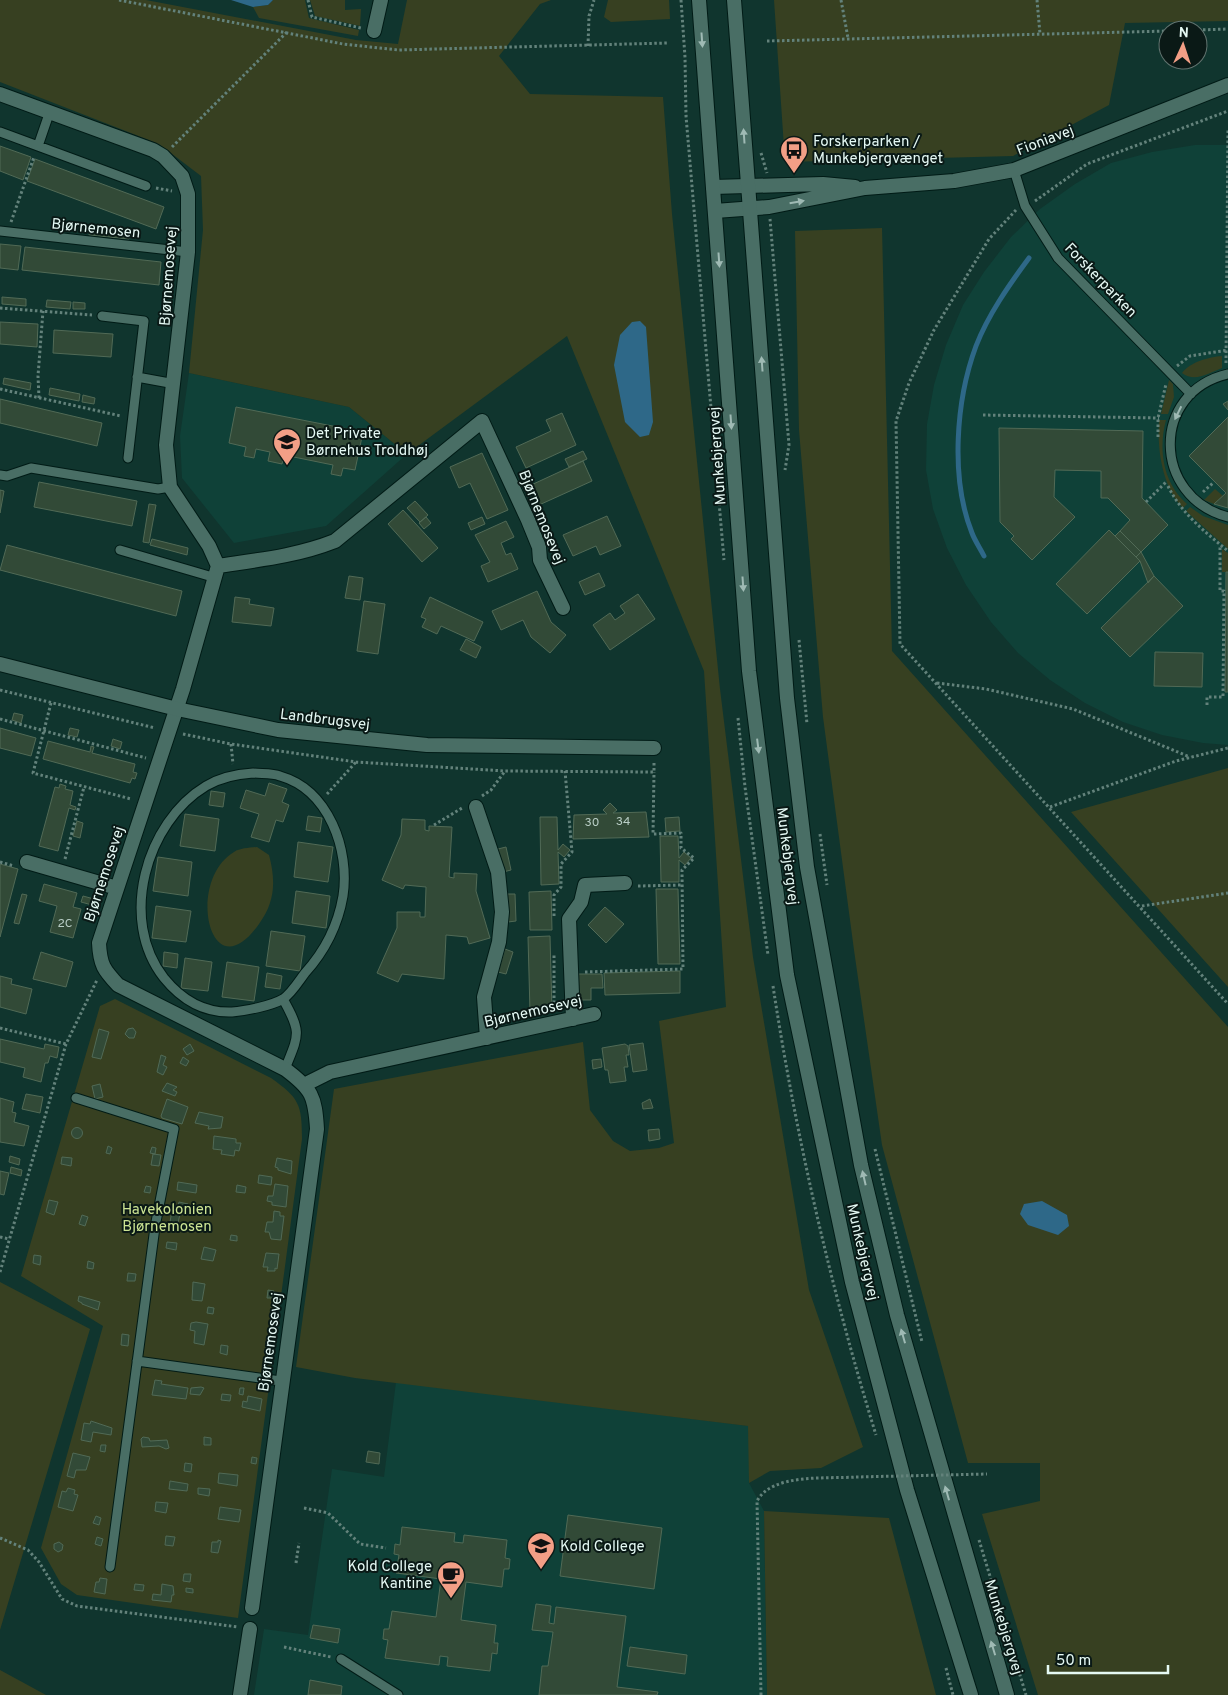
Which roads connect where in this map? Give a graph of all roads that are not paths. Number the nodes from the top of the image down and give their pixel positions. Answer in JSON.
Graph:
{"nodes":[{"id":1,"x":381,"y":0,"type":"edge"},
{"id":2,"x":699,"y":0,"type":"edge"},
{"id":3,"x":734,"y":0,"type":"edge"},
{"id":4,"x":374,"y":31,"type":"road end"},
{"id":5,"x":1228,"y":85,"type":"edge"},
{"id":6,"x":0,"y":94,"type":"edge"},
{"id":7,"x":50,"y":112,"type":"junction"},
{"id":8,"x":0,"y":132,"type":"edge"},
{"id":9,"x":38,"y":146,"type":"junction"},
{"id":10,"x":1014,"y":170,"type":"junction"},
{"id":11,"x":748,"y":185,"type":"junction"},
{"id":12,"x":146,"y":186,"type":"road end"},
{"id":13,"x":713,"y":187,"type":"junction"},
{"id":14,"x":865,"y":188,"type":"junction"},
{"id":15,"x":750,"y":208,"type":"junction"},
{"id":16,"x":715,"y":211,"type":"junction"},
{"id":17,"x":4,"y":232,"type":"edge"},
{"id":18,"x":188,"y":252,"type":"junction"},
{"id":19,"x":102,"y":316,"type":"road end"},
{"id":20,"x":1227,"y":374,"type":"edge"},
{"id":21,"x":137,"y":377,"type":"junction"},
{"id":22,"x":174,"y":384,"type":"junction"},
{"id":23,"x":1191,"y":394,"type":"junction"},
{"id":24,"x":128,"y":458,"type":"dead end"},
{"id":25,"x":0,"y":475,"type":"edge"},
{"id":26,"x":170,"y":487,"type":"junction"},
{"id":27,"x":1228,"y":517,"type":"edge"},
{"id":28,"x":120,"y":550,"type":"dead end"},
{"id":29,"x":217,"y":572,"type":"junction"},
{"id":30,"x":563,"y":608,"type":"dead end"},
{"id":31,"x":0,"y":664,"type":"edge"},
{"id":32,"x":177,"y":709,"type":"junction"},
{"id":33,"x":654,"y":748,"type":"dead end"},
{"id":34,"x":476,"y":807,"type":"dead end"},
{"id":35,"x":27,"y":862,"type":"dead end"},
{"id":36,"x":625,"y":883,"type":"road end"},
{"id":37,"x":117,"y":888,"type":"junction"},
{"id":38,"x":283,"y":999,"type":"junction"},
{"id":39,"x":594,"y":1014,"type":"dead end"},
{"id":40,"x":573,"y":1019,"type":"junction"},
{"id":41,"x":487,"y":1038,"type":"junction"},
{"id":42,"x":285,"y":1069,"type":"junction"},
{"id":43,"x":306,"y":1084,"type":"junction"},
{"id":44,"x":76,"y":1098,"type":"dead end"},
{"id":45,"x":137,"y":1361,"type":"junction"},
{"id":46,"x":281,"y":1381,"type":"junction"},
{"id":47,"x":110,"y":1567,"type":"dead end"},
{"id":48,"x":252,"y":1608,"type":"dead end"},
{"id":49,"x":250,"y":1629,"type":"road end"},
{"id":50,"x":341,"y":1659,"type":"road end"},
{"id":51,"x":240,"y":1695,"type":"edge"},
{"id":52,"x":401,"y":1695,"type":"edge"},
{"id":53,"x":971,"y":1695,"type":"edge"},
{"id":54,"x":1007,"y":1695,"type":"edge"}],
"edges":[{"from":1,"to":4,"type":"street"},
{"from":2,"to":13,"type":"street","name":"Munkebjergvej","one_way":true},
{"from":11,"to":3,"type":"street","name":"Munkebjergvej","one_way":true},
{"from":5,"to":10,"type":"street","name":"Fioniavej"},
{"from":6,"to":7,"type":"street","name":"Bjørnemosevej"},
{"from":7,"to":9,"type":"lane"},
{"from":7,"to":18,"type":"street","name":"Bjørnemosevej"},
{"from":8,"to":9,"type":"lane"},
{"from":9,"to":12,"type":"lane"},
{"from":10,"to":14,"type":"street","name":"Fioniavej"},
{"from":10,"to":23,"type":"lane","name":"Forskerparken"},
{"from":11,"to":13,"type":"street","name":"Fioniavej"},
{"from":11,"to":14,"type":"street","name":"Fioniavej"},
{"from":11,"to":15,"type":"street","name":"Munkebjergvej"},
{"from":13,"to":16,"type":"street","name":"Munkebjergvej"},
{"from":15,"to":14,"type":"street","name":"Fioniavej","one_way":true},
{"from":15,"to":16,"type":"street","name":"Fioniavej"},
{"from":54,"to":15,"type":"street","name":"Munkebjergvej","one_way":true},
{"from":16,"to":53,"type":"street","name":"Munkebjergvej","one_way":true},
{"from":17,"to":18,"type":"lane","name":"Bjørnemosen"},
{"from":18,"to":22,"type":"street","name":"Bjørnemosevej"},
{"from":19,"to":21,"type":"lane"},
{"from":20,"to":23,"type":"lane"},
{"from":21,"to":22,"type":"lane"},
{"from":21,"to":24,"type":"lane"},
{"from":22,"to":26,"type":"street","name":"Bjørnemosevej"},
{"from":23,"to":27,"type":"lane","one_way":true},
{"from":25,"to":26,"type":"lane"},
{"from":26,"to":29,"type":"street","name":"Bjørnemosevej"},
{"from":28,"to":29,"type":"lane"},
{"from":29,"to":30,"type":"street","name":"Bjørnemosevej"},
{"from":29,"to":32,"type":"street","name":"Bjørnemosevej"},
{"from":31,"to":32,"type":"street","name":"Landbrugsvej"},
{"from":32,"to":33,"type":"street","name":"Landbrugsvej"},
{"from":32,"to":37,"type":"street","name":"Bjørnemosevej"},
{"from":34,"to":41,"type":"street"},
{"from":35,"to":37,"type":"street"},
{"from":36,"to":40,"type":"street"},
{"from":37,"to":42,"type":"street","name":"Bjørnemosevej"},
{"from":38,"to":38,"type":"lane"},
{"from":38,"to":42,"type":"lane"},
{"from":39,"to":40,"type":"street","name":"Bjørnemosevej"},
{"from":40,"to":41,"type":"street","name":"Bjørnemosevej"},
{"from":41,"to":43,"type":"street","name":"Bjørnemosevej"},
{"from":42,"to":43,"type":"street"},
{"from":43,"to":46,"type":"street","name":"Bjørnemosevej"},
{"from":44,"to":45,"type":"lane"},
{"from":45,"to":46,"type":"lane"},
{"from":45,"to":47,"type":"lane"},
{"from":46,"to":48,"type":"street","name":"Bjørnemosevej"},
{"from":49,"to":51,"type":"street"},
{"from":50,"to":52,"type":"lane"}]}
